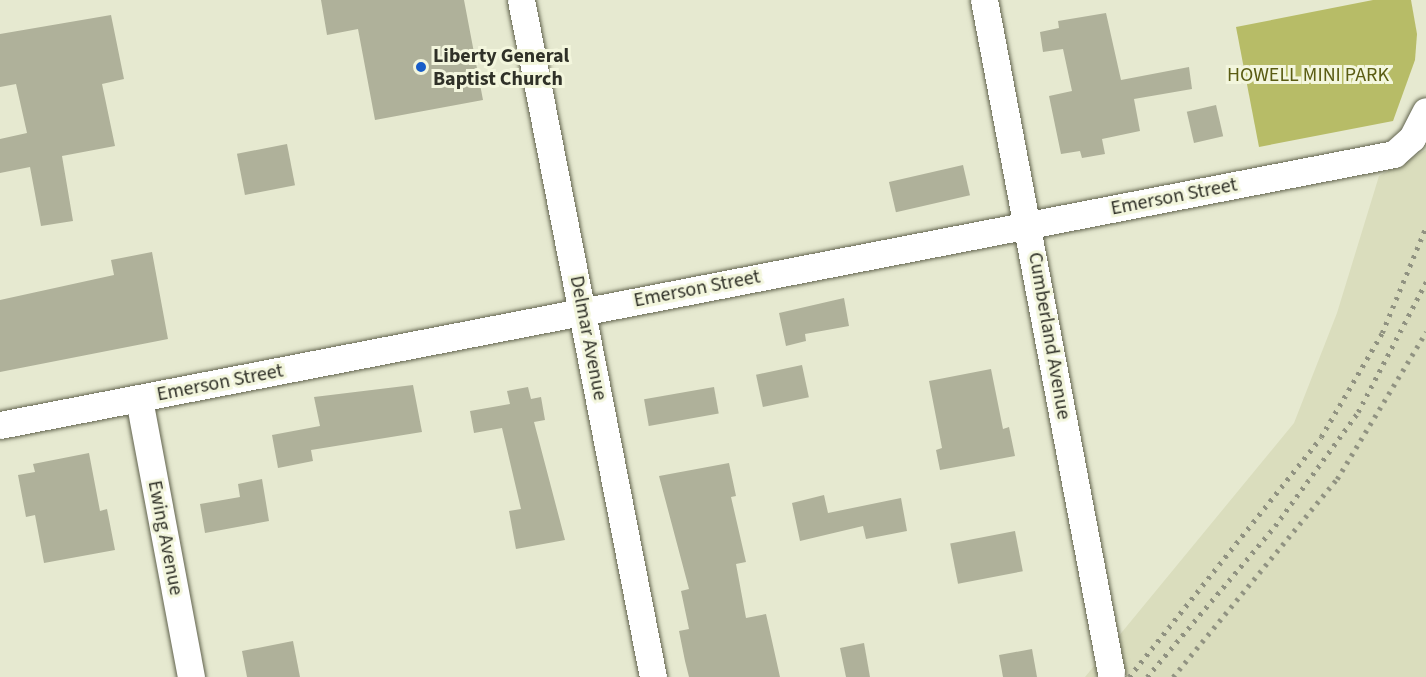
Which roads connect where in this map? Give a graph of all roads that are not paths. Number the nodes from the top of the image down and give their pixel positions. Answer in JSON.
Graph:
{"nodes":[{"id":1,"x":521,"y":0,"type":"edge"},
{"id":2,"x":984,"y":0,"type":"edge"},
{"id":3,"x":1426,"y":111,"type":"edge"},
{"id":4,"x":1029,"y":225,"type":"junction"},
{"id":5,"x":584,"y":312,"type":"junction"},
{"id":6,"x":139,"y":399,"type":"junction"},
{"id":7,"x":0,"y":426,"type":"edge"},
{"id":8,"x":1111,"y":673,"type":"dead end"},
{"id":9,"x":191,"y":677,"type":"edge"},
{"id":10,"x":653,"y":677,"type":"edge"}],
"edges":[{"from":1,"to":5,"type":"street","name":"Delmar Avenue"},
{"from":2,"to":4,"type":"street","name":"Cumberland Avenue"},
{"from":3,"to":4,"type":"street","name":"Emerson Street"},
{"from":4,"to":5,"type":"street","name":"Emerson Street"},
{"from":4,"to":8,"type":"street","name":"Cumberland Avenue"},
{"from":5,"to":6,"type":"street","name":"Emerson Street"},
{"from":5,"to":10,"type":"street","name":"Delmar Avenue"},
{"from":6,"to":7,"type":"street","name":"Emerson Street"},
{"from":6,"to":9,"type":"street","name":"Ewing Avenue"}]}
